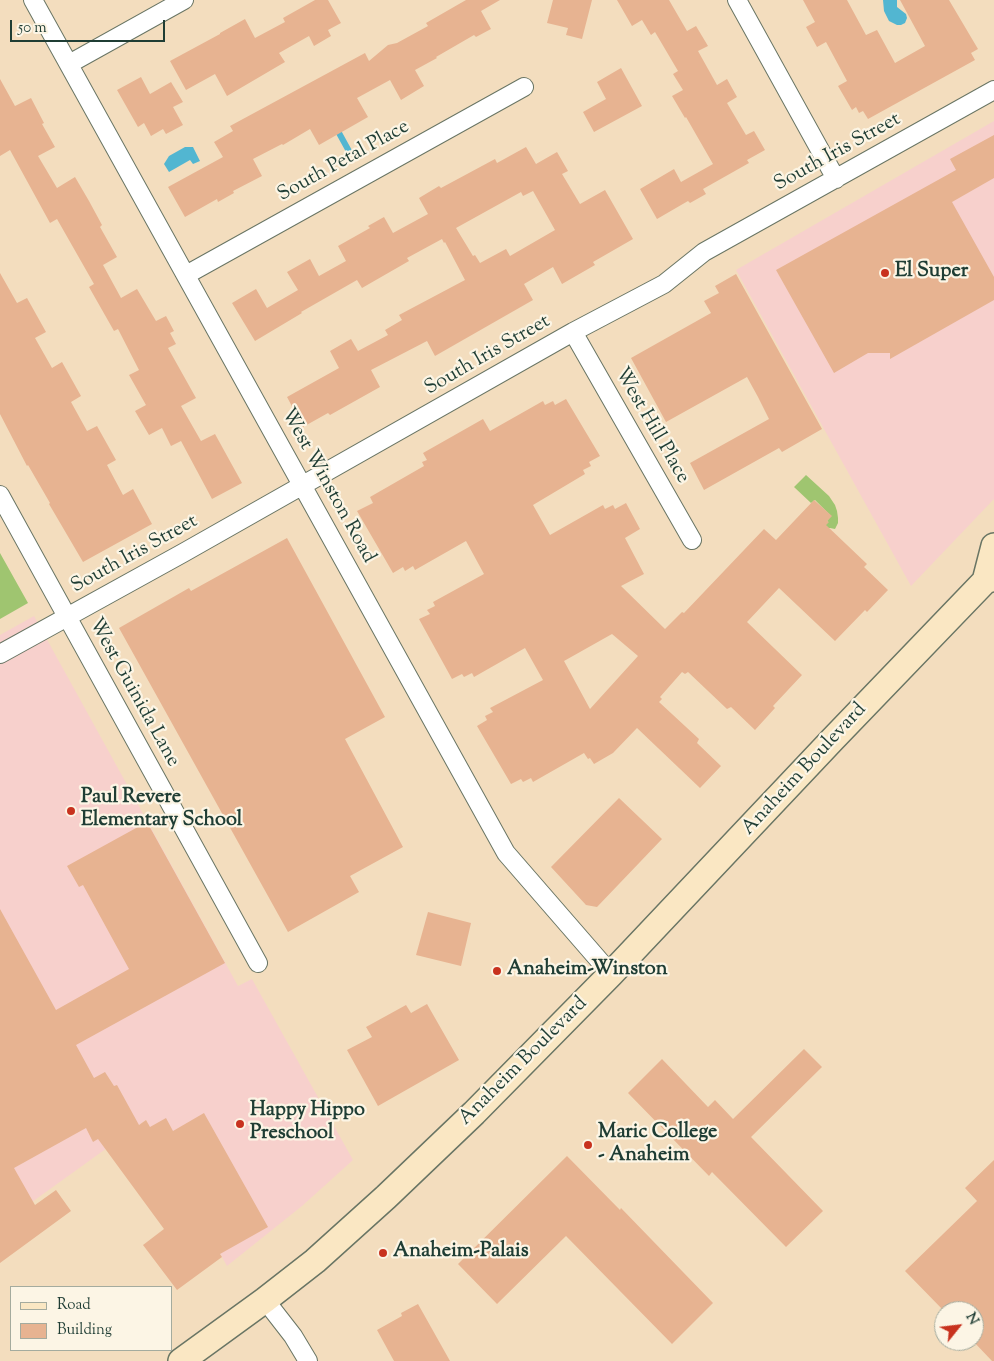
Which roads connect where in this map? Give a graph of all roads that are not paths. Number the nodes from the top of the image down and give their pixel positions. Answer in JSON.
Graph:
{"nodes":[{"id":1,"x":33,"y":0,"type":"edge"},
{"id":2,"x":184,"y":0,"type":"edge"},
{"id":3,"x":737,"y":0,"type":"edge"},
{"id":4,"x":69,"y":64,"type":"junction"},
{"id":5,"x":524,"y":87,"type":"dead end"},
{"id":6,"x":994,"y":90,"type":"edge"},
{"id":7,"x":836,"y":179,"type":"junction"},
{"id":8,"x":186,"y":275,"type":"junction"},
{"id":9,"x":574,"y":332,"type":"junction"},
{"id":10,"x":302,"y":485,"type":"junction"},
{"id":11,"x":0,"y":495,"type":"edge"},
{"id":12,"x":692,"y":540,"type":"dead end"},
{"id":13,"x":994,"y":546,"type":"edge"},
{"id":14,"x":990,"y":580,"type":"edge"},
{"id":15,"x":67,"y":617,"type":"junction"},
{"id":16,"x":0,"y":654,"type":"edge"},
{"id":17,"x":258,"y":963,"type":"dead end"},
{"id":18,"x":611,"y":974,"type":"junction"},
{"id":19,"x":265,"y":1300,"type":"junction"},
{"id":20,"x":181,"y":1361,"type":"edge"},
{"id":21,"x":308,"y":1361,"type":"edge"}],
"edges":[{"from":1,"to":4,"type":"street","name":"West Winston Road"},
{"from":2,"to":4,"type":"street"},
{"from":3,"to":7,"type":"street"},
{"from":4,"to":8,"type":"street","name":"West Winston Road"},
{"from":5,"to":8,"type":"street","name":"South Petal Place"},
{"from":6,"to":7,"type":"street","name":"South Iris Street"},
{"from":7,"to":9,"type":"street","name":"South Iris Street"},
{"from":8,"to":10,"type":"street","name":"West Winston Road"},
{"from":9,"to":10,"type":"street","name":"South Iris Street"},
{"from":9,"to":12,"type":"street","name":"West Hill Place"},
{"from":10,"to":15,"type":"street","name":"South Iris Street"},
{"from":10,"to":18,"type":"street","name":"West Winston Road"},
{"from":11,"to":15,"type":"street","name":"West Guinida Lane"},
{"from":13,"to":14,"type":"main road","name":"Anaheim Boulevard"},
{"from":14,"to":18,"type":"main road","name":"Anaheim Boulevard"},
{"from":15,"to":16,"type":"street","name":"South Iris Street"},
{"from":15,"to":17,"type":"street","name":"West Guinida Lane"},
{"from":18,"to":19,"type":"main road","name":"Anaheim Boulevard"},
{"from":19,"to":20,"type":"main road","name":"Anaheim Boulevard"},
{"from":19,"to":21,"type":"street"}]}
